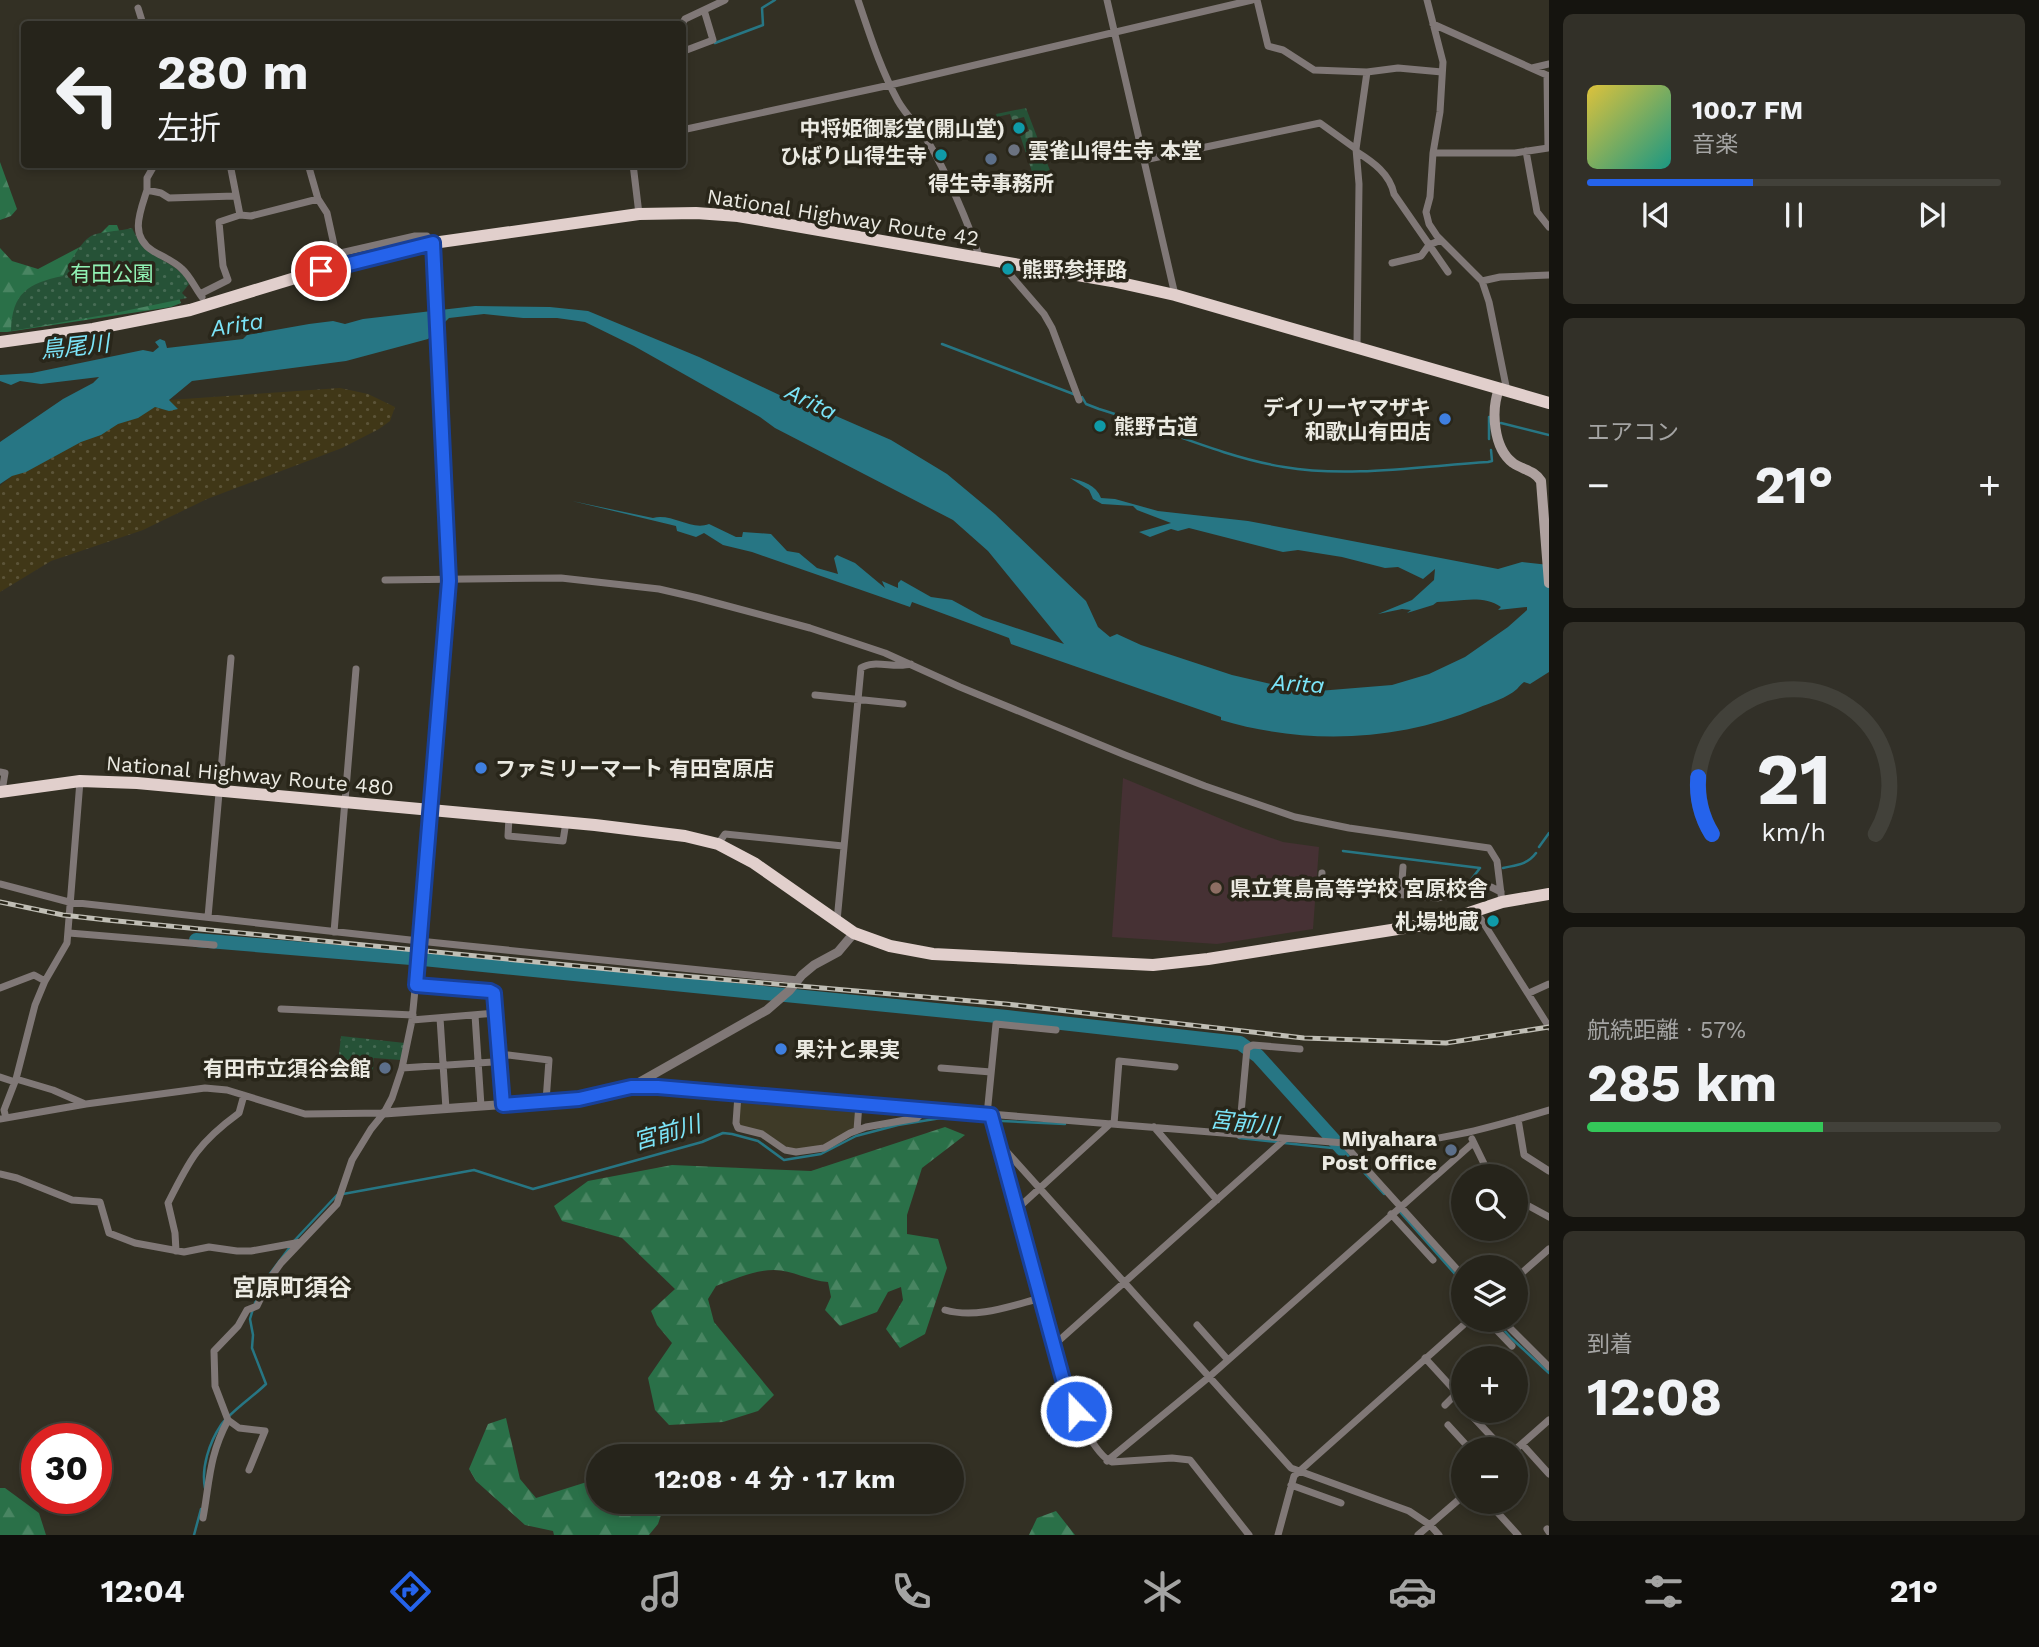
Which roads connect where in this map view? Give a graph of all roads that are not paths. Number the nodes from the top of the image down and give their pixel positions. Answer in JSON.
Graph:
{"nodes":[{"id":1,"x":725,"y":0,"type":"edge"},
{"id":2,"x":858,"y":0,"type":"edge"},
{"id":3,"x":1107,"y":0,"type":"edge"},
{"id":4,"x":1255,"y":0,"type":"edge"},
{"id":5,"x":1427,"y":0,"type":"edge"},
{"id":6,"x":138,"y":8,"type":"dead end"},
{"id":7,"x":704,"y":10,"type":"junction"},
{"id":8,"x":142,"y":21,"type":"edge"},
{"id":9,"x":684,"y":21,"type":"edge"},
{"id":10,"x":1433,"y":24,"type":"junction"},
{"id":11,"x":1114,"y":32,"type":"junction"},
{"id":12,"x":686,"y":50,"type":"edge"},
{"id":13,"x":1549,"y":64,"type":"edge"},
{"id":14,"x":1531,"y":68,"type":"junction"},
{"id":15,"x":1367,"y":72,"type":"junction"},
{"id":16,"x":1442,"y":72,"type":"junction"},
{"id":17,"x":1548,"y":76,"type":"edge"},
{"id":18,"x":890,"y":85,"type":"junction"},
{"id":19,"x":686,"y":129,"type":"edge"},
{"id":20,"x":1549,"y":148,"type":"edge"},
{"id":21,"x":1357,"y":151,"type":"junction"},
{"id":22,"x":1525,"y":151,"type":"junction"},
{"id":23,"x":1433,"y":153,"type":"junction"},
{"id":24,"x":1144,"y":160,"type":"junction"},
{"id":25,"x":153,"y":168,"type":"edge"},
{"id":26,"x":231,"y":168,"type":"edge"},
{"id":27,"x":309,"y":168,"type":"edge"},
{"id":28,"x":633,"y":168,"type":"edge"},
{"id":29,"x":147,"y":190,"type":"junction"},
{"id":30,"x":235,"y":196,"type":"junction"},
{"id":31,"x":318,"y":199,"type":"junction"},
{"id":32,"x":639,"y":214,"type":"junction"},
{"id":33,"x":240,"y":215,"type":"junction"},
{"id":34,"x":1549,"y":227,"type":"edge"},
{"id":35,"x":1441,"y":240,"type":"junction"},
{"id":36,"x":433,"y":243,"type":"junction"},
{"id":37,"x":1429,"y":245,"type":"junction"},
{"id":38,"x":335,"y":254,"type":"junction"},
{"id":39,"x":980,"y":259,"type":"junction"},
{"id":40,"x":999,"y":262,"type":"junction"},
{"id":41,"x":1392,"y":263,"type":"dead end"},
{"id":42,"x":1448,"y":272,"type":"dead end"},
{"id":43,"x":1549,"y":275,"type":"edge"},
{"id":44,"x":300,"y":278,"type":"junction"},
{"id":45,"x":1482,"y":281,"type":"junction"},
{"id":46,"x":1175,"y":295,"type":"junction"},
{"id":47,"x":204,"y":299,"type":"junction"},
{"id":48,"x":0,"y":342,"type":"edge"},
{"id":49,"x":1357,"y":346,"type":"junction"},
{"id":50,"x":1503,"y":390,"type":"junction"},
{"id":51,"x":1079,"y":400,"type":"dead end"},
{"id":52,"x":1549,"y":403,"type":"edge"},
{"id":53,"x":1544,"y":486,"type":"edge"},
{"id":54,"x":385,"y":580,"type":"dead end"},
{"id":55,"x":449,"y":581,"type":"junction"},
{"id":56,"x":1549,"y":583,"type":"edge"},
{"id":57,"x":231,"y":658,"type":"dead end"},
{"id":58,"x":912,"y":663,"type":"junction"},
{"id":59,"x":356,"y":669,"type":"dead end"},
{"id":60,"x":814,"y":695,"type":"dead end"},
{"id":61,"x":856,"y":698,"type":"junction"},
{"id":62,"x":903,"y":704,"type":"dead end"},
{"id":63,"x":0,"y":772,"type":"edge"},
{"id":64,"x":79,"y":781,"type":"junction"},
{"id":65,"x":219,"y":790,"type":"junction"},
{"id":66,"x":3,"y":792,"type":"edge"},
{"id":67,"x":345,"y":802,"type":"junction"},
{"id":68,"x":430,"y":810,"type":"junction"},
{"id":69,"x":509,"y":817,"type":"junction"},
{"id":70,"x":566,"y":822,"type":"junction"},
{"id":71,"x":718,"y":844,"type":"junction"},
{"id":72,"x":843,"y":846,"type":"junction"},
{"id":73,"x":1402,"y":867,"type":"dead end"},
{"id":74,"x":1322,"y":873,"type":"dead end"},
{"id":75,"x":0,"y":884,"type":"edge"},
{"id":76,"x":1401,"y":894,"type":"junction"},
{"id":77,"x":1549,"y":894,"type":"edge"},
{"id":78,"x":1501,"y":897,"type":"junction"},
{"id":79,"x":1518,"y":899,"type":"junction"},
{"id":80,"x":69,"y":902,"type":"junction"},
{"id":81,"x":208,"y":918,"type":"junction"},
{"id":82,"x":1481,"y":919,"type":"junction"},
{"id":83,"x":837,"y":922,"type":"junction"},
{"id":84,"x":1442,"y":922,"type":"junction"},
{"id":85,"x":334,"y":932,"type":"junction"},
{"id":86,"x":69,"y":933,"type":"junction"},
{"id":87,"x":855,"y":933,"type":"junction"},
{"id":88,"x":420,"y":938,"type":"junction"},
{"id":89,"x":214,"y":945,"type":"dead end"},
{"id":90,"x":798,"y":979,"type":"junction"},
{"id":91,"x":45,"y":981,"type":"junction"},
{"id":92,"x":1549,"y":984,"type":"edge"},
{"id":93,"x":416,"y":985,"type":"junction"},
{"id":94,"x":0,"y":988,"type":"edge"},
{"id":95,"x":1529,"y":993,"type":"junction"},
{"id":96,"x":281,"y":1009,"type":"dead end"},
{"id":97,"x":496,"y":1013,"type":"junction"},
{"id":98,"x":475,"y":1015,"type":"junction"},
{"id":99,"x":413,"y":1017,"type":"junction"},
{"id":100,"x":440,"y":1018,"type":"junction"},
{"id":101,"x":1549,"y":1027,"type":"edge"},
{"id":102,"x":1056,"y":1030,"type":"dead end"},
{"id":103,"x":1300,"y":1049,"type":"dead end"},
{"id":104,"x":499,"y":1059,"type":"junction"},
{"id":105,"x":478,"y":1063,"type":"junction"},
{"id":106,"x":443,"y":1065,"type":"junction"},
{"id":107,"x":1175,"y":1067,"type":"dead end"},
{"id":108,"x":402,"y":1068,"type":"junction"},
{"id":109,"x":941,"y":1068,"type":"dead end"},
{"id":110,"x":991,"y":1073,"type":"junction"},
{"id":111,"x":0,"y":1077,"type":"edge"},
{"id":112,"x":15,"y":1080,"type":"junction"},
{"id":113,"x":631,"y":1087,"type":"junction"},
{"id":114,"x":738,"y":1094,"type":"junction"},
{"id":115,"x":244,"y":1095,"type":"junction"},
{"id":116,"x":546,"y":1101,"type":"junction"},
{"id":117,"x":86,"y":1104,"type":"junction"},
{"id":118,"x":859,"y":1104,"type":"junction"},
{"id":119,"x":503,"y":1105,"type":"junction"},
{"id":120,"x":481,"y":1106,"type":"junction"},
{"id":121,"x":446,"y":1109,"type":"junction"},
{"id":122,"x":926,"y":1110,"type":"junction"},
{"id":123,"x":1549,"y":1110,"type":"edge"},
{"id":124,"x":384,"y":1113,"type":"junction"},
{"id":125,"x":989,"y":1115,"type":"junction"},
{"id":126,"x":3,"y":1119,"type":"edge"},
{"id":127,"x":1518,"y":1119,"type":"junction"},
{"id":128,"x":1112,"y":1124,"type":"junction"},
{"id":129,"x":1154,"y":1127,"type":"junction"},
{"id":130,"x":857,"y":1130,"type":"junction"},
{"id":131,"x":1469,"y":1133,"type":"junction"},
{"id":132,"x":1239,"y":1135,"type":"junction"},
{"id":133,"x":1285,"y":1139,"type":"junction"},
{"id":134,"x":999,"y":1143,"type":"junction"},
{"id":135,"x":1473,"y":1143,"type":"junction"},
{"id":136,"x":1345,"y":1144,"type":"junction"},
{"id":137,"x":1484,"y":1164,"type":"edge"},
{"id":138,"x":1549,"y":1171,"type":"edge"},
{"id":139,"x":0,"y":1174,"type":"edge"},
{"id":140,"x":1040,"y":1188,"type":"junction"},
{"id":141,"x":1217,"y":1200,"type":"junction"},
{"id":142,"x":1401,"y":1205,"type":"junction"},
{"id":143,"x":1528,"y":1206,"type":"edge"},
{"id":144,"x":1017,"y":1209,"type":"junction"},
{"id":145,"x":1391,"y":1214,"type":"junction"},
{"id":146,"x":1549,"y":1217,"type":"edge"},
{"id":147,"x":302,"y":1242,"type":"junction"},
{"id":148,"x":1549,"y":1249,"type":"edge"},
{"id":149,"x":176,"y":1251,"type":"junction"},
{"id":150,"x":1433,"y":1260,"type":"dead end"},
{"id":151,"x":1451,"y":1262,"type":"edge"},
{"id":152,"x":1528,"y":1267,"type":"edge"},
{"id":153,"x":1125,"y":1283,"type":"junction"},
{"id":154,"x":1041,"y":1298,"type":"junction"},
{"id":155,"x":945,"y":1310,"type":"dead end"},
{"id":156,"x":1197,"y":1325,"type":"dead end"},
{"id":157,"x":1455,"y":1332,"type":"edge"},
{"id":158,"x":1499,"y":1332,"type":"edge"},
{"id":159,"x":1514,"y":1332,"type":"edge"},
{"id":160,"x":1054,"y":1345,"type":"junction"},
{"id":161,"x":1512,"y":1346,"type":"dead end"},
{"id":162,"x":1426,"y":1358,"type":"junction"},
{"id":163,"x":1228,"y":1360,"type":"junction"},
{"id":164,"x":1549,"y":1367,"type":"edge"},
{"id":165,"x":1209,"y":1377,"type":"junction"},
{"id":166,"x":1445,"y":1405,"type":"dead end"},
{"id":167,"x":228,"y":1420,"type":"junction"},
{"id":168,"x":1549,"y":1420,"type":"edge"},
{"id":169,"x":1479,"y":1423,"type":"edge"},
{"id":170,"x":1448,"y":1425,"type":"dead end"},
{"id":171,"x":1459,"y":1437,"type":"edge"},
{"id":172,"x":1492,"y":1437,"type":"edge"},
{"id":173,"x":1528,"y":1439,"type":"edge"},
{"id":174,"x":1528,"y":1455,"type":"edge"},
{"id":175,"x":1107,"y":1461,"type":"junction"},
{"id":176,"x":249,"y":1470,"type":"dead end"},
{"id":177,"x":1297,"y":1472,"type":"junction"},
{"id":178,"x":1549,"y":1474,"type":"edge"},
{"id":179,"x":1291,"y":1485,"type":"junction"},
{"id":180,"x":1341,"y":1503,"type":"dead end"},
{"id":181,"x":1451,"y":1507,"type":"edge"},
{"id":182,"x":1499,"y":1514,"type":"edge"},
{"id":183,"x":203,"y":1518,"type":"dead end"},
{"id":184,"x":1430,"y":1525,"type":"junction"},
{"id":185,"x":1249,"y":1535,"type":"edge"},
{"id":186,"x":1278,"y":1535,"type":"edge"},
{"id":187,"x":1418,"y":1535,"type":"edge"},
{"id":188,"x":1440,"y":1535,"type":"edge"},
{"id":189,"x":1518,"y":1535,"type":"edge"}],
"edges":[{"from":1,"to":7,"type":"street"},
{"from":2,"to":18,"type":"street"},
{"from":3,"to":11,"type":"street"},
{"from":4,"to":11,"type":"street"},
{"from":4,"to":15,"type":"street"},
{"from":5,"to":10,"type":"street"},
{"from":6,"to":8,"type":"street"},
{"from":7,"to":9,"type":"street"},
{"from":7,"to":12,"type":"street"},
{"from":10,"to":14,"type":"street"},
{"from":10,"to":16,"type":"street"},
{"from":11,"to":18,"type":"street"},
{"from":11,"to":24,"type":"street"},
{"from":13,"to":14,"type":"street"},
{"from":14,"to":17,"type":"street"},
{"from":15,"to":16,"type":"street"},
{"from":15,"to":21,"type":"street"},
{"from":16,"to":23,"type":"street"},
{"from":17,"to":20,"type":"street"},
{"from":18,"to":19,"type":"street"},
{"from":18,"to":39,"type":"street"},
{"from":20,"to":22,"type":"street"},
{"from":21,"to":24,"type":"street"},
{"from":21,"to":37,"type":"street"},
{"from":21,"to":49,"type":"street"},
{"from":22,"to":23,"type":"street"},
{"from":22,"to":34,"type":"street"},
{"from":23,"to":35,"type":"street"},
{"from":24,"to":46,"type":"street"},
{"from":25,"to":29,"type":"street"},
{"from":26,"to":30,"type":"street"},
{"from":27,"to":31,"type":"street"},
{"from":28,"to":32,"type":"street"},
{"from":29,"to":30,"type":"street"},
{"from":29,"to":47,"type":"street"},
{"from":30,"to":33,"type":"street"},
{"from":31,"to":33,"type":"street"},
{"from":31,"to":38,"type":"street"},
{"from":32,"to":36,"type":"highway","name":"National Highway Route 42"},
{"from":32,"to":39,"type":"highway","name":"National Highway Route 42"},
{"from":33,"to":47,"type":"street"},
{"from":35,"to":37,"type":"street"},
{"from":35,"to":45,"type":"street"},
{"from":36,"to":38,"type":"street"},
{"from":36,"to":44,"type":"highway","name":"National Highway Route 42"},
{"from":36,"to":55,"type":"street"},
{"from":37,"to":41,"type":"street"},
{"from":37,"to":42,"type":"street"},
{"from":38,"to":44,"type":"street"},
{"from":39,"to":40,"type":"highway","name":"National Highway Route 42"},
{"from":40,"to":46,"type":"highway","name":"National Highway Route 42"},
{"from":40,"to":51,"type":"street"},
{"from":43,"to":45,"type":"street"},
{"from":44,"to":47,"type":"highway","name":"National Highway Route 42"},
{"from":45,"to":50,"type":"street"},
{"from":46,"to":49,"type":"highway","name":"National Highway Route 42"},
{"from":47,"to":48,"type":"highway","name":"National Highway Route 42"},
{"from":49,"to":50,"type":"highway","name":"National Highway Route 42"},
{"from":50,"to":52,"type":"highway","name":"National Highway Route 42"},
{"from":50,"to":53,"type":"main road"},
{"from":53,"to":56,"type":"main road"},
{"from":54,"to":55,"type":"street"},
{"from":55,"to":58,"type":"street"},
{"from":55,"to":68,"type":"street"},
{"from":57,"to":65,"type":"street"},
{"from":58,"to":61,"type":"street"},
{"from":58,"to":78,"type":"street"},
{"from":59,"to":67,"type":"street"},
{"from":60,"to":61,"type":"street"},
{"from":61,"to":62,"type":"street"},
{"from":61,"to":72,"type":"street"},
{"from":63,"to":66,"type":"street"},
{"from":64,"to":65,"type":"highway","name":"National Highway Route 480"},
{"from":64,"to":66,"type":"highway","name":"National Highway Route 480"},
{"from":64,"to":80,"type":"street"},
{"from":65,"to":67,"type":"highway","name":"National Highway Route 480"},
{"from":65,"to":81,"type":"street"},
{"from":67,"to":68,"type":"highway","name":"National Highway Route 480"},
{"from":67,"to":85,"type":"street"},
{"from":68,"to":69,"type":"highway","name":"National Highway Route 480"},
{"from":68,"to":88,"type":"street"},
{"from":69,"to":70,"type":"highway","name":"National Highway Route 480"},
{"from":69,"to":70,"type":"street"},
{"from":70,"to":71,"type":"highway","name":"National Highway Route 480"},
{"from":71,"to":72,"type":"street"},
{"from":71,"to":83,"type":"highway","name":"National Highway Route 480"},
{"from":72,"to":83,"type":"street"},
{"from":73,"to":76,"type":"street"},
{"from":74,"to":76,"type":"street"},
{"from":75,"to":80,"type":"street"},
{"from":76,"to":78,"type":"street"},
{"from":77,"to":79,"type":"highway","name":"National Highway Route 480"},
{"from":78,"to":79,"type":"highway","name":"National Highway Route 480"},
{"from":78,"to":84,"type":"highway","name":"National Highway Route 480"},
{"from":79,"to":82,"type":"street"},
{"from":80,"to":81,"type":"street"},
{"from":80,"to":86,"type":"street"},
{"from":81,"to":85,"type":"street"},
{"from":82,"to":84,"type":"street"},
{"from":82,"to":95,"type":"street"},
{"from":83,"to":87,"type":"highway","name":"National Highway Route 480"},
{"from":84,"to":87,"type":"highway","name":"National Highway Route 480"},
{"from":85,"to":88,"type":"street"},
{"from":86,"to":89,"type":"street"},
{"from":86,"to":91,"type":"street"},
{"from":87,"to":90,"type":"street"},
{"from":88,"to":90,"type":"street"},
{"from":88,"to":93,"type":"street"},
{"from":90,"to":113,"type":"street"},
{"from":91,"to":94,"type":"street"},
{"from":91,"to":112,"type":"street"},
{"from":92,"to":95,"type":"street"},
{"from":93,"to":97,"type":"street"},
{"from":93,"to":99,"type":"street"},
{"from":95,"to":101,"type":"street"},
{"from":96,"to":99,"type":"street"},
{"from":97,"to":98,"type":"street"},
{"from":97,"to":104,"type":"street"},
{"from":98,"to":100,"type":"street"},
{"from":98,"to":105,"type":"street"},
{"from":99,"to":100,"type":"street"},
{"from":99,"to":108,"type":"street"},
{"from":100,"to":106,"type":"street"},
{"from":102,"to":110,"type":"street"},
{"from":103,"to":132,"type":"street"},
{"from":104,"to":105,"type":"street"},
{"from":104,"to":116,"type":"street"},
{"from":104,"to":119,"type":"street"},
{"from":105,"to":106,"type":"street"},
{"from":105,"to":120,"type":"street"},
{"from":106,"to":108,"type":"street"},
{"from":106,"to":121,"type":"street"},
{"from":107,"to":128,"type":"street"},
{"from":108,"to":124,"type":"street"},
{"from":109,"to":110,"type":"street"},
{"from":110,"to":125,"type":"street"},
{"from":111,"to":112,"type":"street"},
{"from":112,"to":117,"type":"street"},
{"from":112,"to":126,"type":"street"},
{"from":113,"to":114,"type":"street"},
{"from":113,"to":116,"type":"street"},
{"from":114,"to":118,"type":"street"},
{"from":114,"to":130,"type":"street"},
{"from":115,"to":117,"type":"street"},
{"from":115,"to":124,"type":"street"},
{"from":115,"to":149,"type":"street"},
{"from":116,"to":119,"type":"street"},
{"from":117,"to":126,"type":"street"},
{"from":118,"to":122,"type":"street"},
{"from":118,"to":130,"type":"street"},
{"from":119,"to":120,"type":"street"},
{"from":120,"to":121,"type":"street"},
{"from":121,"to":124,"type":"street"},
{"from":122,"to":125,"type":"street"},
{"from":122,"to":130,"type":"street"},
{"from":123,"to":127,"type":"street"},
{"from":124,"to":147,"type":"street"},
{"from":125,"to":128,"type":"street"},
{"from":125,"to":134,"type":"street"},
{"from":127,"to":131,"type":"street"},
{"from":127,"to":138,"type":"street"},
{"from":128,"to":129,"type":"street"},
{"from":128,"to":140,"type":"street"},
{"from":129,"to":132,"type":"street"},
{"from":129,"to":141,"type":"street"},
{"from":131,"to":135,"type":"street"},
{"from":131,"to":136,"type":"street"},
{"from":132,"to":133,"type":"street"},
{"from":133,"to":136,"type":"street"},
{"from":133,"to":141,"type":"street"},
{"from":134,"to":140,"type":"street"},
{"from":134,"to":144,"type":"street"},
{"from":135,"to":137,"type":"street"},
{"from":135,"to":142,"type":"street"},
{"from":136,"to":142,"type":"street"},
{"from":139,"to":149,"type":"street"},
{"from":140,"to":144,"type":"street"},
{"from":140,"to":153,"type":"street"},
{"from":141,"to":153,"type":"street"},
{"from":142,"to":145,"type":"street"},
{"from":142,"to":151,"type":"street"},
{"from":143,"to":146,"type":"street"},
{"from":144,"to":154,"type":"street"},
{"from":145,"to":150,"type":"street"},
{"from":145,"to":163,"type":"street"},
{"from":147,"to":149,"type":"street"},
{"from":147,"to":167,"type":"street"},
{"from":148,"to":152,"type":"street"},
{"from":153,"to":160,"type":"street"},
{"from":153,"to":165,"type":"street"},
{"from":154,"to":155,"type":"street"},
{"from":154,"to":160,"type":"street"},
{"from":156,"to":163,"type":"street"},
{"from":157,"to":162,"type":"street"},
{"from":158,"to":161,"type":"street"},
{"from":159,"to":164,"type":"street"},
{"from":160,"to":175,"type":"street"},
{"from":162,"to":166,"type":"street"},
{"from":162,"to":177,"type":"street"},
{"from":163,"to":165,"type":"street"},
{"from":165,"to":175,"type":"street"},
{"from":165,"to":177,"type":"street"},
{"from":167,"to":176,"type":"street"},
{"from":167,"to":183,"type":"street"},
{"from":168,"to":173,"type":"street"},
{"from":169,"to":172,"type":"street"},
{"from":170,"to":171,"type":"street"},
{"from":174,"to":178,"type":"street"},
{"from":175,"to":185,"type":"street"},
{"from":177,"to":179,"type":"street"},
{"from":177,"to":184,"type":"street"},
{"from":179,"to":180,"type":"street"},
{"from":179,"to":186,"type":"street"},
{"from":181,"to":184,"type":"street"},
{"from":182,"to":189,"type":"street"},
{"from":184,"to":187,"type":"street"},
{"from":184,"to":188,"type":"street"}]}
